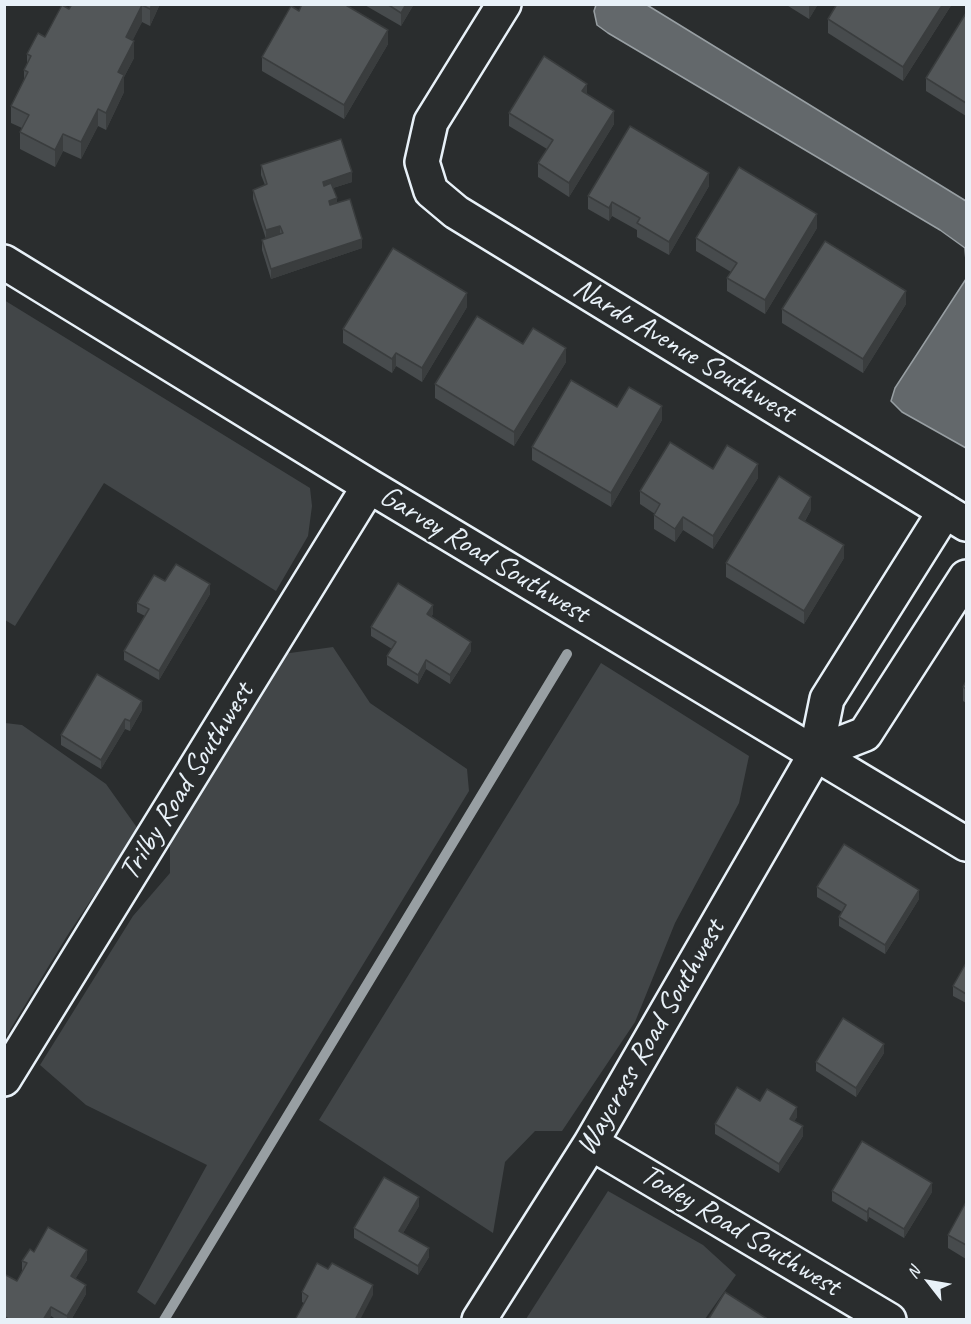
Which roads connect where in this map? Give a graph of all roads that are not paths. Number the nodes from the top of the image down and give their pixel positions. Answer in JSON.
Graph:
{"nodes":[{"id":1,"x":504,"y":4,"type":"edge"},
{"id":2,"x":4,"y":262,"type":"edge"},
{"id":3,"x":369,"y":486,"type":"junction"},
{"id":4,"x":956,"y":517,"type":"edge"},
{"id":5,"x":966,"y":577,"type":"edge"},
{"id":6,"x":816,"y":753,"type":"junction"},
{"id":7,"x":966,"y":844,"type":"edge"},
{"id":8,"x":4,"y":1079,"type":"edge"},
{"id":9,"x":591,"y":1143,"type":"junction"},
{"id":10,"x":479,"y":1320,"type":"edge"},
{"id":11,"x":889,"y":1320,"type":"edge"}],
"edges":[{"from":1,"to":4,"type":"street","name":"Nardo Avenue Southwest"},
{"from":2,"to":3,"type":"street","name":"Garvey Road Southwest"},
{"from":3,"to":6,"type":"street","name":"Garvey Road Southwest"},
{"from":3,"to":8,"type":"street","name":"Trilby Road Southwest"},
{"from":4,"to":6,"type":"street","name":"Waycross Road Southwest"},
{"from":5,"to":6,"type":"street"},
{"from":6,"to":7,"type":"street","name":"Garvey Road Southwest"},
{"from":6,"to":9,"type":"street","name":"Waycross Road Southwest"},
{"from":9,"to":10,"type":"street","name":"Waycross Road Southwest"},
{"from":9,"to":11,"type":"street","name":"Tooley Road Southwest"}]}
